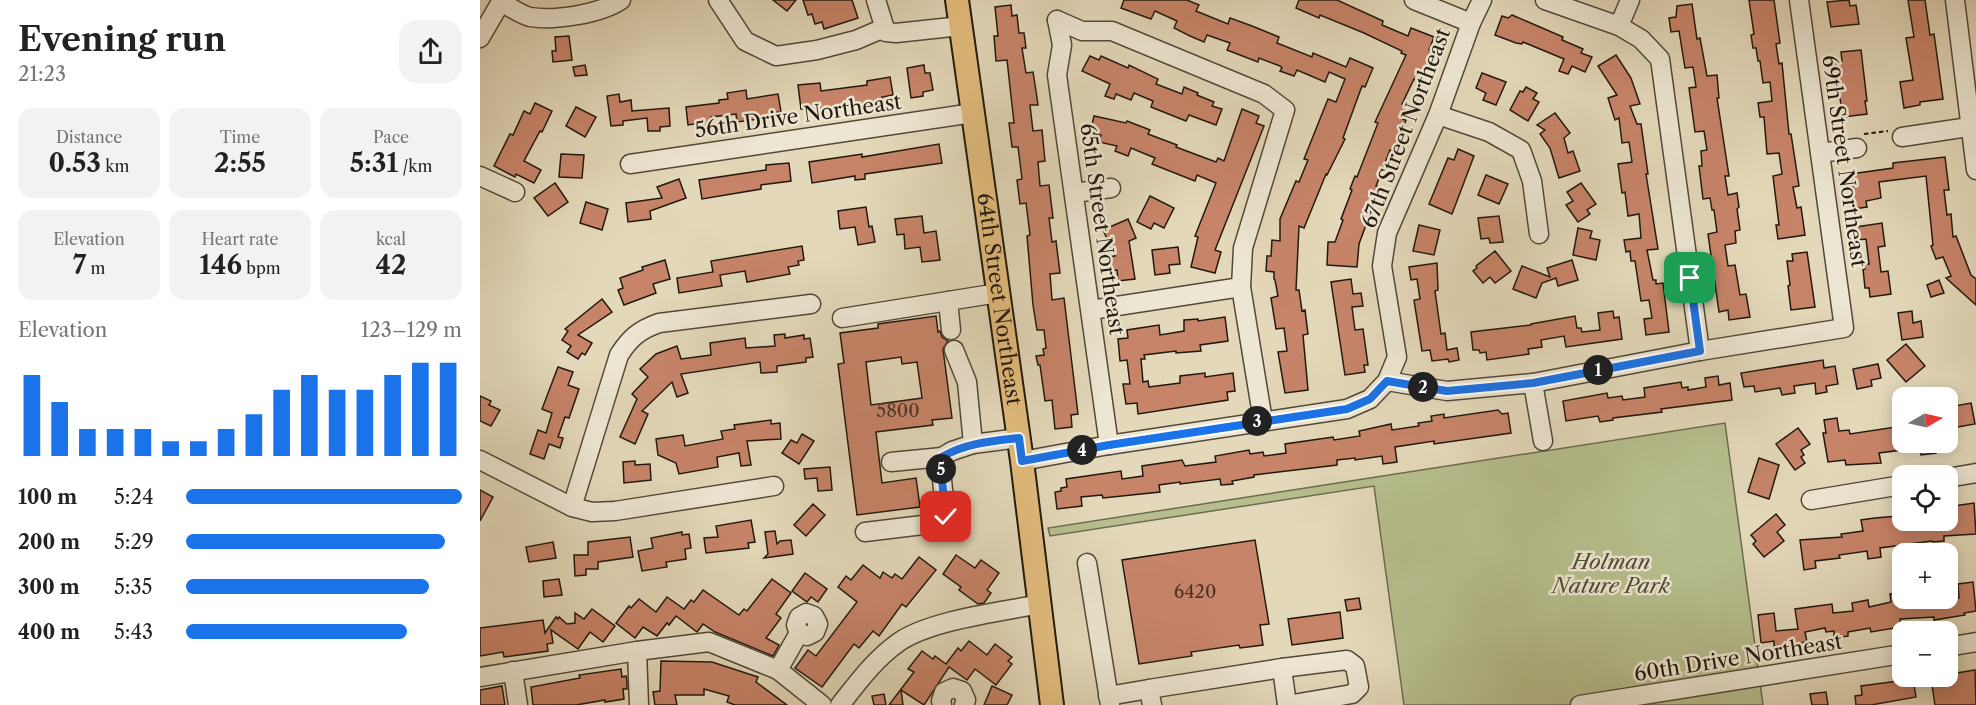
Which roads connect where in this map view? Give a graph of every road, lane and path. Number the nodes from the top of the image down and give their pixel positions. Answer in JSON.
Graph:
{"nodes":[{"id":1,"x":621,"y":0,"type":"edge"},
{"id":2,"x":718,"y":0,"type":"edge"},
{"id":3,"x":876,"y":0,"type":"edge"},
{"id":4,"x":957,"y":0,"type":"edge"},
{"id":5,"x":1414,"y":0,"type":"edge"},
{"id":6,"x":1482,"y":0,"type":"edge"},
{"id":7,"x":1545,"y":0,"type":"edge"},
{"id":8,"x":1630,"y":0,"type":"edge"},
{"id":9,"x":1799,"y":0,"type":"edge"},
{"id":10,"x":1955,"y":0,"type":"edge"},
{"id":11,"x":502,"y":1,"type":"edge"},
{"id":12,"x":1470,"y":23,"type":"junction"},
{"id":13,"x":961,"y":26,"type":"junction"},
{"id":14,"x":1619,"y":26,"type":"junction"},
{"id":15,"x":884,"y":28,"type":"junction"},
{"id":16,"x":480,"y":38,"type":"edge"},
{"id":17,"x":973,"y":113,"type":"junction"},
{"id":18,"x":1438,"y":115,"type":"junction"},
{"id":19,"x":1974,"y":127,"type":"edge"},
{"id":20,"x":1902,"y":137,"type":"joint"},
{"id":21,"x":1857,"y":148,"type":"joint"},
{"id":22,"x":1820,"y":153,"type":"junction"},
{"id":23,"x":630,"y":164,"type":"dead end"},
{"id":24,"x":1976,"y":170,"type":"edge"},
{"id":25,"x":480,"y":176,"type":"edge"},
{"id":26,"x":1111,"y":188,"type":"dead end"},
{"id":27,"x":515,"y":192,"type":"dead end"},
{"id":28,"x":1074,"y":193,"type":"junction"},
{"id":29,"x":1539,"y":234,"type":"dead end"},
{"id":30,"x":1241,"y":287,"type":"junction"},
{"id":31,"x":998,"y":293,"type":"junction"},
{"id":32,"x":948,"y":301,"type":"junction"},
{"id":33,"x":811,"y":303,"type":"dead end"},
{"id":34,"x":1091,"y":310,"type":"junction"},
{"id":35,"x":842,"y":318,"type":"dead end"},
{"id":36,"x":951,"y":330,"type":"dead end"},
{"id":37,"x":954,"y":350,"type":"dead end"},
{"id":38,"x":1700,"y":351,"type":"junction"},
{"id":39,"x":1387,"y":381,"type":"junction"},
{"id":40,"x":1533,"y":383,"type":"junction"},
{"id":41,"x":1263,"y":421,"type":"junction"},
{"id":42,"x":1019,"y":438,"type":"junction"},
{"id":43,"x":1543,"y":441,"type":"dead end"},
{"id":44,"x":973,"y":444,"type":"junction"},
{"id":45,"x":1109,"y":445,"type":"junction"},
{"id":46,"x":942,"y":457,"type":"junction"},
{"id":47,"x":480,"y":460,"type":"edge"},
{"id":48,"x":1022,"y":461,"type":"junction"},
{"id":49,"x":891,"y":462,"type":"dead end"},
{"id":50,"x":1976,"y":473,"type":"edge"},
{"id":51,"x":1958,"y":476,"type":"edge"},
{"id":52,"x":774,"y":486,"type":"dead end"},
{"id":53,"x":1892,"y":487,"type":"edge"},
{"id":54,"x":1811,"y":500,"type":"dead end"},
{"id":55,"x":572,"y":507,"type":"junction"},
{"id":56,"x":865,"y":532,"type":"dead end"},
{"id":57,"x":1087,"y":562,"type":"dead end"},
{"id":58,"x":1040,"y":604,"type":"junction"},
{"id":59,"x":799,"y":633,"type":"dead end"},
{"id":60,"x":1976,"y":642,"type":"edge"},
{"id":61,"x":1958,"y":645,"type":"edge"},
{"id":62,"x":637,"y":651,"type":"junction"},
{"id":63,"x":1892,"y":656,"type":"edge"},
{"id":64,"x":1282,"y":668,"type":"junction"},
{"id":65,"x":778,"y":670,"type":"junction"},
{"id":66,"x":513,"y":671,"type":"junction"},
{"id":67,"x":480,"y":676,"type":"edge"},
{"id":68,"x":1151,"y":697,"type":"edge"},
{"id":69,"x":1109,"y":700,"type":"edge"},
{"id":70,"x":518,"y":705,"type":"edge"},
{"id":71,"x":639,"y":705,"type":"edge"},
{"id":72,"x":822,"y":705,"type":"edge"},
{"id":73,"x":840,"y":705,"type":"edge"},
{"id":74,"x":942,"y":705,"type":"edge"},
{"id":75,"x":964,"y":705,"type":"edge"},
{"id":76,"x":1052,"y":705,"type":"edge"},
{"id":77,"x":1287,"y":705,"type":"edge"},
{"id":78,"x":1580,"y":705,"type":"edge"}],
"edges":[{"from":1,"to":11,"type":"street"},
{"from":2,"to":15,"type":"street"},
{"from":3,"to":15,"type":"street"},
{"from":4,"to":13,"type":"main road","name":"64th Street Northeast"},
{"from":5,"to":12,"type":"street"},
{"from":6,"to":12,"type":"street","name":"67th Street Northeast"},
{"from":7,"to":14,"type":"street"},
{"from":8,"to":14,"type":"street"},
{"from":9,"to":22,"type":"street","name":"69th Street Northeast"},
{"from":10,"to":19,"type":"street"},
{"from":11,"to":16,"type":"street"},
{"from":12,"to":18,"type":"street","name":"67th Street Northeast"},
{"from":13,"to":15,"type":"street"},
{"from":13,"to":17,"type":"main road","name":"64th Street Northeast"},
{"from":14,"to":38,"type":"street"},
{"from":17,"to":23,"type":"street","name":"56th Drive Northeast"},
{"from":17,"to":31,"type":"main road","name":"64th Street Northeast"},
{"from":18,"to":29,"type":"street"},
{"from":18,"to":39,"type":"street","name":"67th Street Northeast"},
{"from":19,"to":20,"type":"street"},
{"from":19,"to":24,"type":"street"},
{"from":20,"to":21,"type":"path"},
{"from":21,"to":22,"type":"street"},
{"from":22,"to":38,"type":"street","name":"69th Street Northeast"},
{"from":25,"to":27,"type":"street"},
{"from":26,"to":28,"type":"street"},
{"from":28,"to":30,"type":"street","name":"65th Street Northeast"},
{"from":28,"to":34,"type":"street","name":"65th Street Northeast"},
{"from":30,"to":34,"type":"street"},
{"from":30,"to":41,"type":"street"},
{"from":31,"to":32,"type":"street"},
{"from":31,"to":42,"type":"main road","name":"64th Street Northeast"},
{"from":32,"to":35,"type":"street"},
{"from":32,"to":36,"type":"street"},
{"from":33,"to":55,"type":"street"},
{"from":34,"to":45,"type":"street","name":"65th Street Northeast"},
{"from":37,"to":44,"type":"street"},
{"from":38,"to":40,"type":"street"},
{"from":39,"to":40,"type":"street"},
{"from":39,"to":41,"type":"street"},
{"from":40,"to":43,"type":"street"},
{"from":41,"to":45,"type":"street"},
{"from":42,"to":44,"type":"street"},
{"from":42,"to":48,"type":"main road","name":"64th Street Northeast"},
{"from":44,"to":46,"type":"street"},
{"from":45,"to":48,"type":"street"},
{"from":46,"to":49,"type":"street"},
{"from":46,"to":56,"type":"street"},
{"from":47,"to":55,"type":"street"},
{"from":48,"to":58,"type":"main road","name":"64th Street Northeast"},
{"from":50,"to":51,"type":"street"},
{"from":52,"to":55,"type":"street"},
{"from":53,"to":54,"type":"street"},
{"from":57,"to":69,"type":"street"},
{"from":58,"to":73,"type":"street"},
{"from":58,"to":76,"type":"main road","name":"64th Street Northeast"},
{"from":59,"to":65,"type":"street"},
{"from":60,"to":61,"type":"street"},
{"from":62,"to":65,"type":"street"},
{"from":62,"to":66,"type":"street"},
{"from":62,"to":71,"type":"street"},
{"from":63,"to":78,"type":"street","name":"60th Drive Northeast"},
{"from":64,"to":68,"type":"street"},
{"from":64,"to":77,"type":"street"},
{"from":64,"to":77,"type":"street"},
{"from":65,"to":72,"type":"street"},
{"from":66,"to":67,"type":"street"},
{"from":66,"to":70,"type":"street"},
{"from":68,"to":69,"type":"street"},
{"from":74,"to":75,"type":"street"}]}
